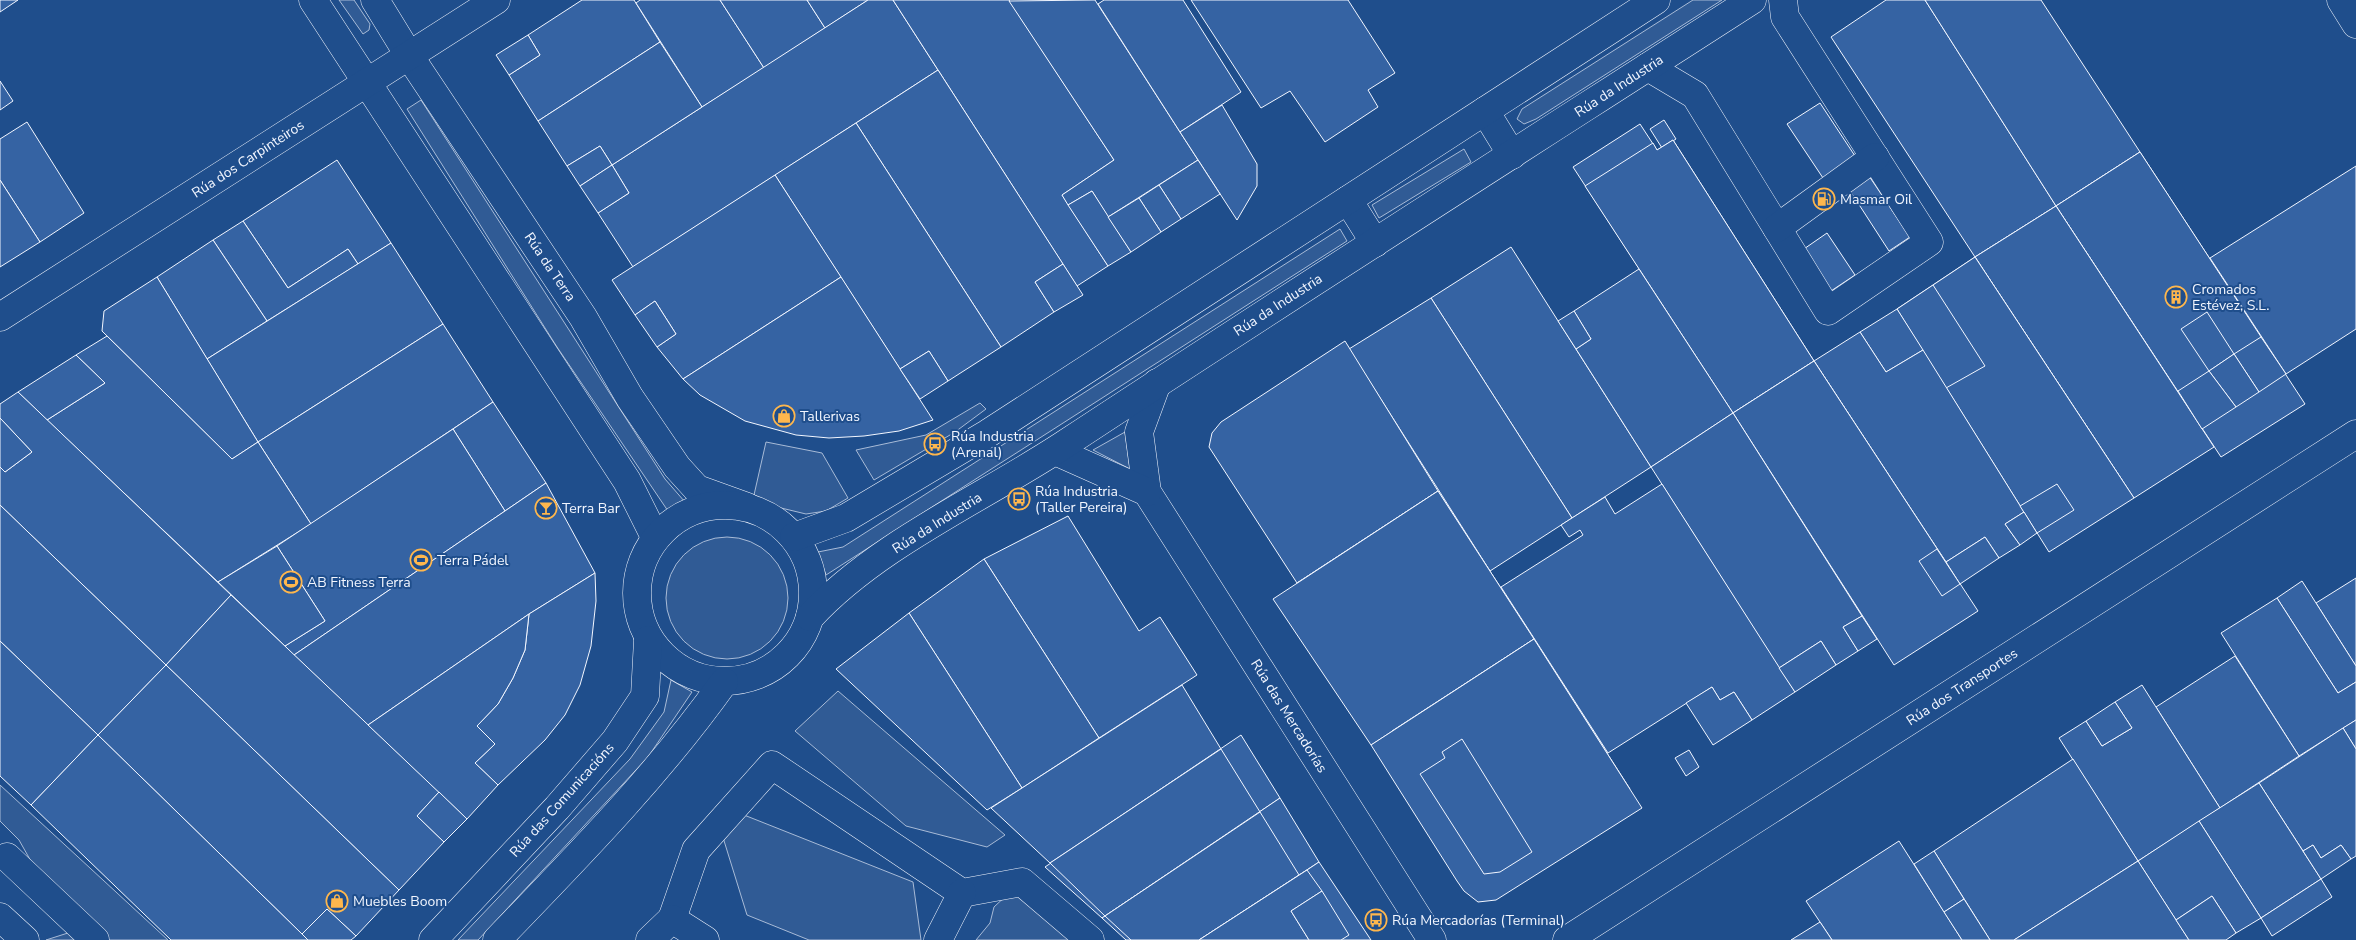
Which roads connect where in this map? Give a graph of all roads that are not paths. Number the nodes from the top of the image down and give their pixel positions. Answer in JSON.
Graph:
{"nodes":[{"id":1,"x":313,"y":0,"type":"edge"},
{"id":2,"x":375,"y":0,"type":"edge"},
{"id":3,"x":496,"y":0,"type":"edge"},
{"id":4,"x":1656,"y":0,"type":"edge"},
{"id":5,"x":1752,"y":0,"type":"edge"},
{"id":6,"x":1783,"y":0,"type":"edge"},
{"id":7,"x":2341,"y":0,"type":"edge"},
{"id":8,"x":2356,"y":24,"type":"edge"},
{"id":9,"x":410,"y":57,"type":"junction"},
{"id":10,"x":1648,"y":67,"type":"junction"},
{"id":11,"x":366,"y":84,"type":"junction"},
{"id":12,"x":1485,"y":111,"type":"junction"},
{"id":13,"x":1512,"y":155,"type":"junction"},
{"id":14,"x":1875,"y":157,"type":"junction"},
{"id":15,"x":1348,"y":200,"type":"junction"},
{"id":16,"x":1777,"y":228,"type":"junction"},
{"id":17,"x":1375,"y":243,"type":"junction"},
{"id":18,"x":0,"y":317,"type":"edge"},
{"id":19,"x":1157,"y":383,"type":"junction"},
{"id":20,"x":2356,"y":434,"type":"edge"},
{"id":21,"x":1055,"y":451,"type":"junction"},
{"id":22,"x":1147,"y":492,"type":"junction"},
{"id":23,"x":747,"y":507,"type":"junction"},
{"id":24,"x":655,"y":537,"type":"junction"},
{"id":25,"x":794,"y":537,"type":"junction"},
{"id":26,"x":810,"y":617,"type":"junction"},
{"id":27,"x":648,"y":640,"type":"junction"},
{"id":28,"x":724,"y":682,"type":"junction"},
{"id":29,"x":2,"y":851,"type":"edge"},
{"id":30,"x":962,"y":893,"type":"junction"},
{"id":31,"x":0,"y":917,"type":"edge"},
{"id":32,"x":672,"y":919,"type":"junction"},
{"id":33,"x":25,"y":940,"type":"edge"},
{"id":34,"x":95,"y":940,"type":"edge"},
{"id":35,"x":433,"y":940,"type":"edge"},
{"id":36,"x":497,"y":940,"type":"edge"},
{"id":37,"x":650,"y":940,"type":"edge"},
{"id":38,"x":706,"y":940,"type":"edge"},
{"id":39,"x":938,"y":940,"type":"edge"},
{"id":40,"x":1090,"y":940,"type":"edge"},
{"id":41,"x":1432,"y":940,"type":"edge"},
{"id":42,"x":1567,"y":940,"type":"edge"}],
"edges":[{"from":1,"to":11,"type":"street"},
{"from":2,"to":9,"type":"street","name":"Rúa da Terra"},
{"from":3,"to":9,"type":"street","name":"Rúa dos Carpinteiros"},
{"from":4,"to":12,"type":"street"},
{"from":5,"to":10,"type":"street","name":"Rúa da Industria"},
{"from":6,"to":14,"type":"street"},
{"from":7,"to":8,"type":"street"},
{"from":9,"to":11,"type":"street","name":"Rúa dos Carpinteiros"},
{"from":9,"to":23,"type":"street","name":"Rúa da Terra"},
{"from":10,"to":13,"type":"street","name":"Rúa da Industria"},
{"from":10,"to":16,"type":"street"},
{"from":11,"to":18,"type":"street","name":"Rúa dos Carpinteiros"},
{"from":11,"to":24,"type":"street"},
{"from":12,"to":13,"type":"street"},
{"from":12,"to":15,"type":"street"},
{"from":13,"to":17,"type":"street","name":"Rúa da Industria"},
{"from":14,"to":16,"type":"street"},
{"from":14,"to":16,"type":"street"},
{"from":15,"to":17,"type":"street"},
{"from":15,"to":25,"type":"street"},
{"from":17,"to":19,"type":"street","name":"Rúa da Industria"},
{"from":19,"to":21,"type":"street","name":"Rúa da Industria"},
{"from":19,"to":22,"type":"street","name":"Rúa das Mercadorías"},
{"from":20,"to":42,"type":"street","name":"Rúa dos Transportes"},
{"from":21,"to":22,"type":"street"},
{"from":21,"to":26,"type":"street","name":"Rúa da Industria"},
{"from":22,"to":41,"type":"street","name":"Rúa das Mercadorías"},
{"from":23,"to":24,"type":"street","name":"Rúa das Comunicacións"},
{"from":23,"to":25,"type":"street","name":"Rúa das Comunicacións"},
{"from":24,"to":27,"type":"street","name":"Rúa das Comunicacións"},
{"from":25,"to":26,"type":"street","name":"Rúa das Comunicacións"},
{"from":26,"to":28,"type":"street","name":"Rúa das Comunicacións"},
{"from":27,"to":28,"type":"street","name":"Rúa das Comunicacións"},
{"from":27,"to":35,"type":"street","name":"Rúa das Comunicacións"},
{"from":28,"to":36,"type":"street"},
{"from":29,"to":34,"type":"street"},
{"from":30,"to":32,"type":"street"},
{"from":30,"to":39,"type":"street"},
{"from":30,"to":40,"type":"street"},
{"from":31,"to":33,"type":"street"},
{"from":32,"to":37,"type":"street"},
{"from":32,"to":38,"type":"street"}]}
